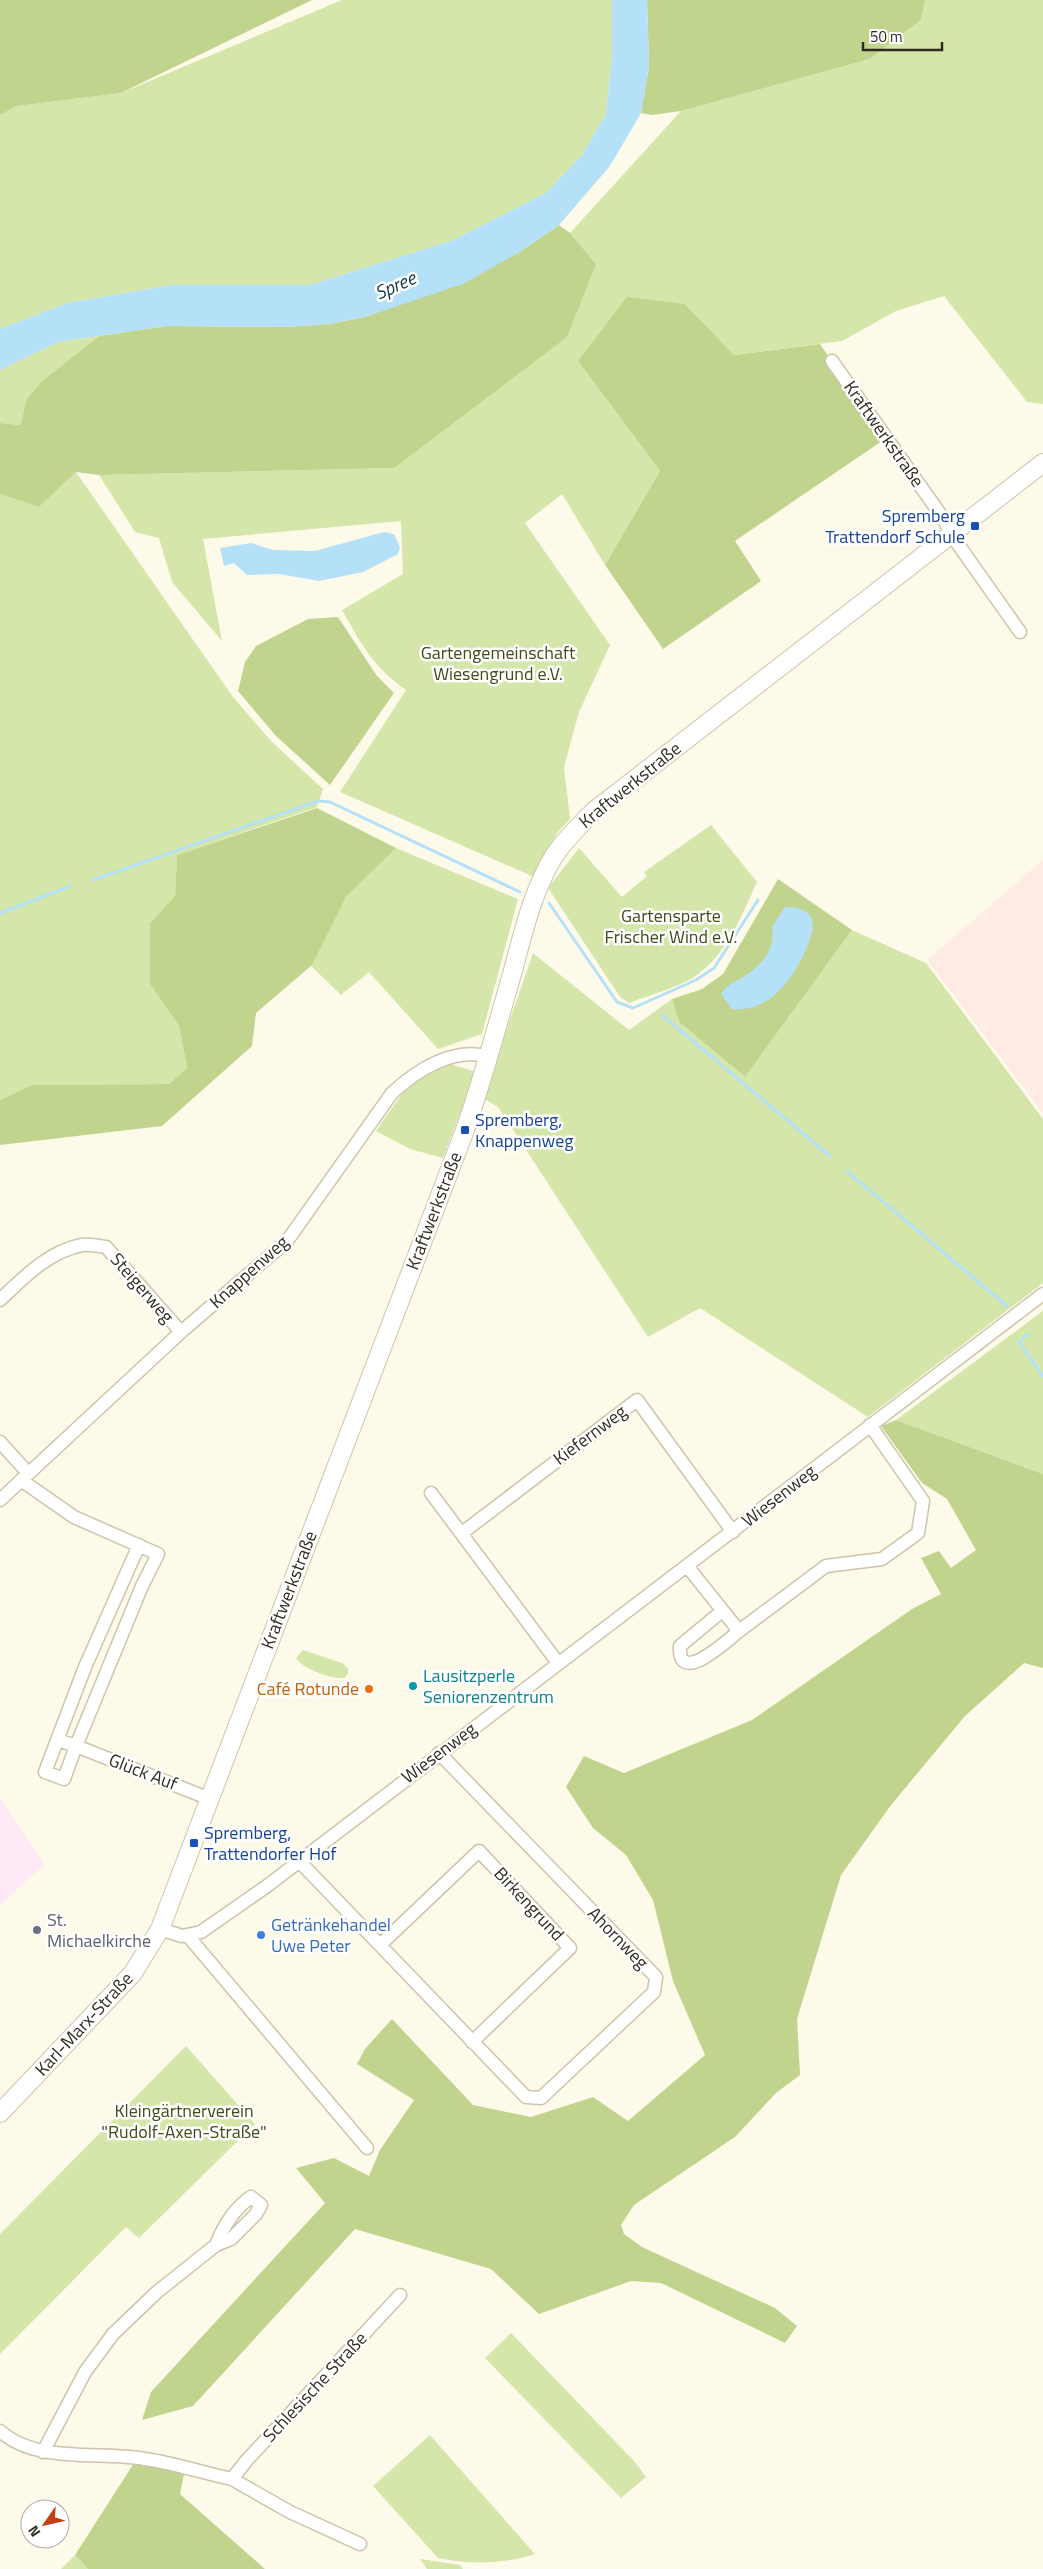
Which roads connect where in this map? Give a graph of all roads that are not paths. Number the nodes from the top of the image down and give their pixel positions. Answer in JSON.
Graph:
{"nodes":[{"id":1,"x":832,"y":361,"type":"dead end"},
{"id":2,"x":1043,"y":463,"type":"edge"},
{"id":3,"x":951,"y":534,"type":"junction"},
{"id":4,"x":1020,"y":632,"type":"dead end"},
{"id":5,"x":489,"y":1057,"type":"junction"},
{"id":6,"x":1043,"y":1294,"type":"edge"},
{"id":7,"x":0,"y":1300,"type":"edge"},
{"id":8,"x":181,"y":1332,"type":"junction"},
{"id":9,"x":870,"y":1425,"type":"junction"},
{"id":10,"x":0,"y":1442,"type":"edge"},
{"id":11,"x":25,"y":1476,"type":"junction"},
{"id":12,"x":431,"y":1493,"type":"dead end"},
{"id":13,"x":0,"y":1500,"type":"edge"},
{"id":14,"x":733,"y":1532,"type":"junction"},
{"id":15,"x":462,"y":1533,"type":"junction"},
{"id":16,"x":139,"y":1545,"type":"junction"},
{"id":17,"x":687,"y":1566,"type":"junction"},
{"id":18,"x":123,"y":1578,"type":"junction"},
{"id":19,"x":142,"y":1586,"type":"junction"},
{"id":20,"x":722,"y":1611,"type":"junction"},
{"id":21,"x":739,"y":1631,"type":"junction"},
{"id":22,"x":558,"y":1662,"type":"junction"},
{"id":23,"x":85,"y":1666,"type":"junction"},
{"id":24,"x":105,"y":1674,"type":"junction"},
{"id":25,"x":58,"y":1740,"type":"junction"},
{"id":26,"x":76,"y":1746,"type":"junction"},
{"id":27,"x":439,"y":1754,"type":"junction"},
{"id":28,"x":210,"y":1799,"type":"junction"},
{"id":29,"x":299,"y":1861,"type":"junction"},
{"id":30,"x":160,"y":1929,"type":"junction"},
{"id":31,"x":188,"y":1936,"type":"junction"},
{"id":32,"x":380,"y":1945,"type":"junction"},
{"id":33,"x":472,"y":2042,"type":"junction"},
{"id":34,"x":1,"y":2110,"type":"edge"},
{"id":35,"x":367,"y":2148,"type":"dead end"},
{"id":36,"x":216,"y":2245,"type":"dead end"},
{"id":37,"x":400,"y":2296,"type":"dead end"},
{"id":38,"x":0,"y":2431,"type":"edge"},
{"id":39,"x":43,"y":2452,"type":"junction"},
{"id":40,"x":232,"y":2480,"type":"junction"},
{"id":41,"x":360,"y":2544,"type":"dead end"}],
"edges":[{"from":1,"to":3,"type":"street","name":"Kraftwerkstraße"},
{"from":2,"to":3,"type":"main road","name":"Kraftwerkstraße"},
{"from":3,"to":4,"type":"street","name":"Kraftwerkstraße"},
{"from":3,"to":5,"type":"main road","name":"Kraftwerkstraße"},
{"from":5,"to":8,"type":"street","name":"Knappenweg"},
{"from":5,"to":28,"type":"main road","name":"Kraftwerkstraße"},
{"from":6,"to":9,"type":"street","name":"Wiesenweg"},
{"from":7,"to":8,"type":"street","name":"Steigerweg"},
{"from":8,"to":11,"type":"street","name":"Knappenweg"},
{"from":9,"to":14,"type":"street","name":"Wiesenweg"},
{"from":9,"to":21,"type":"street"},
{"from":10,"to":11,"type":"street"},
{"from":11,"to":13,"type":"street","name":"Knappenweg"},
{"from":11,"to":16,"type":"street"},
{"from":12,"to":15,"type":"street"},
{"from":14,"to":15,"type":"street","name":"Kiefernweg"},
{"from":14,"to":17,"type":"street","name":"Wiesenweg"},
{"from":15,"to":22,"type":"street"},
{"from":16,"to":18,"type":"street"},
{"from":16,"to":19,"type":"street"},
{"from":17,"to":20,"type":"street"},
{"from":17,"to":22,"type":"street","name":"Wiesenweg"},
{"from":18,"to":19,"type":"street"},
{"from":18,"to":23,"type":"street"},
{"from":19,"to":24,"type":"street"},
{"from":20,"to":21,"type":"street"},
{"from":20,"to":21,"type":"street"},
{"from":22,"to":27,"type":"street","name":"Wiesenweg"},
{"from":23,"to":24,"type":"street"},
{"from":23,"to":25,"type":"street"},
{"from":24,"to":26,"type":"street"},
{"from":25,"to":26,"type":"street","name":"Glück Auf"},
{"from":25,"to":26,"type":"street"},
{"from":26,"to":28,"type":"street","name":"Glück Auf"},
{"from":27,"to":29,"type":"street","name":"Wiesenweg"},
{"from":27,"to":33,"type":"street","name":"Ahornweg"},
{"from":28,"to":30,"type":"main road","name":"Kraftwerkstraße"},
{"from":29,"to":31,"type":"street","name":"Wiesenweg"},
{"from":29,"to":32,"type":"street"},
{"from":30,"to":31,"type":"street"},
{"from":30,"to":34,"type":"main road","name":"Karl-Marx-Straße"},
{"from":31,"to":35,"type":"street"},
{"from":32,"to":33,"type":"street"},
{"from":32,"to":33,"type":"street","name":"Birkengrund"},
{"from":36,"to":39,"type":"street"},
{"from":37,"to":40,"type":"street","name":"Schlesische Straße"},
{"from":38,"to":39,"type":"street"},
{"from":39,"to":40,"type":"street"},
{"from":40,"to":41,"type":"street"}]}
